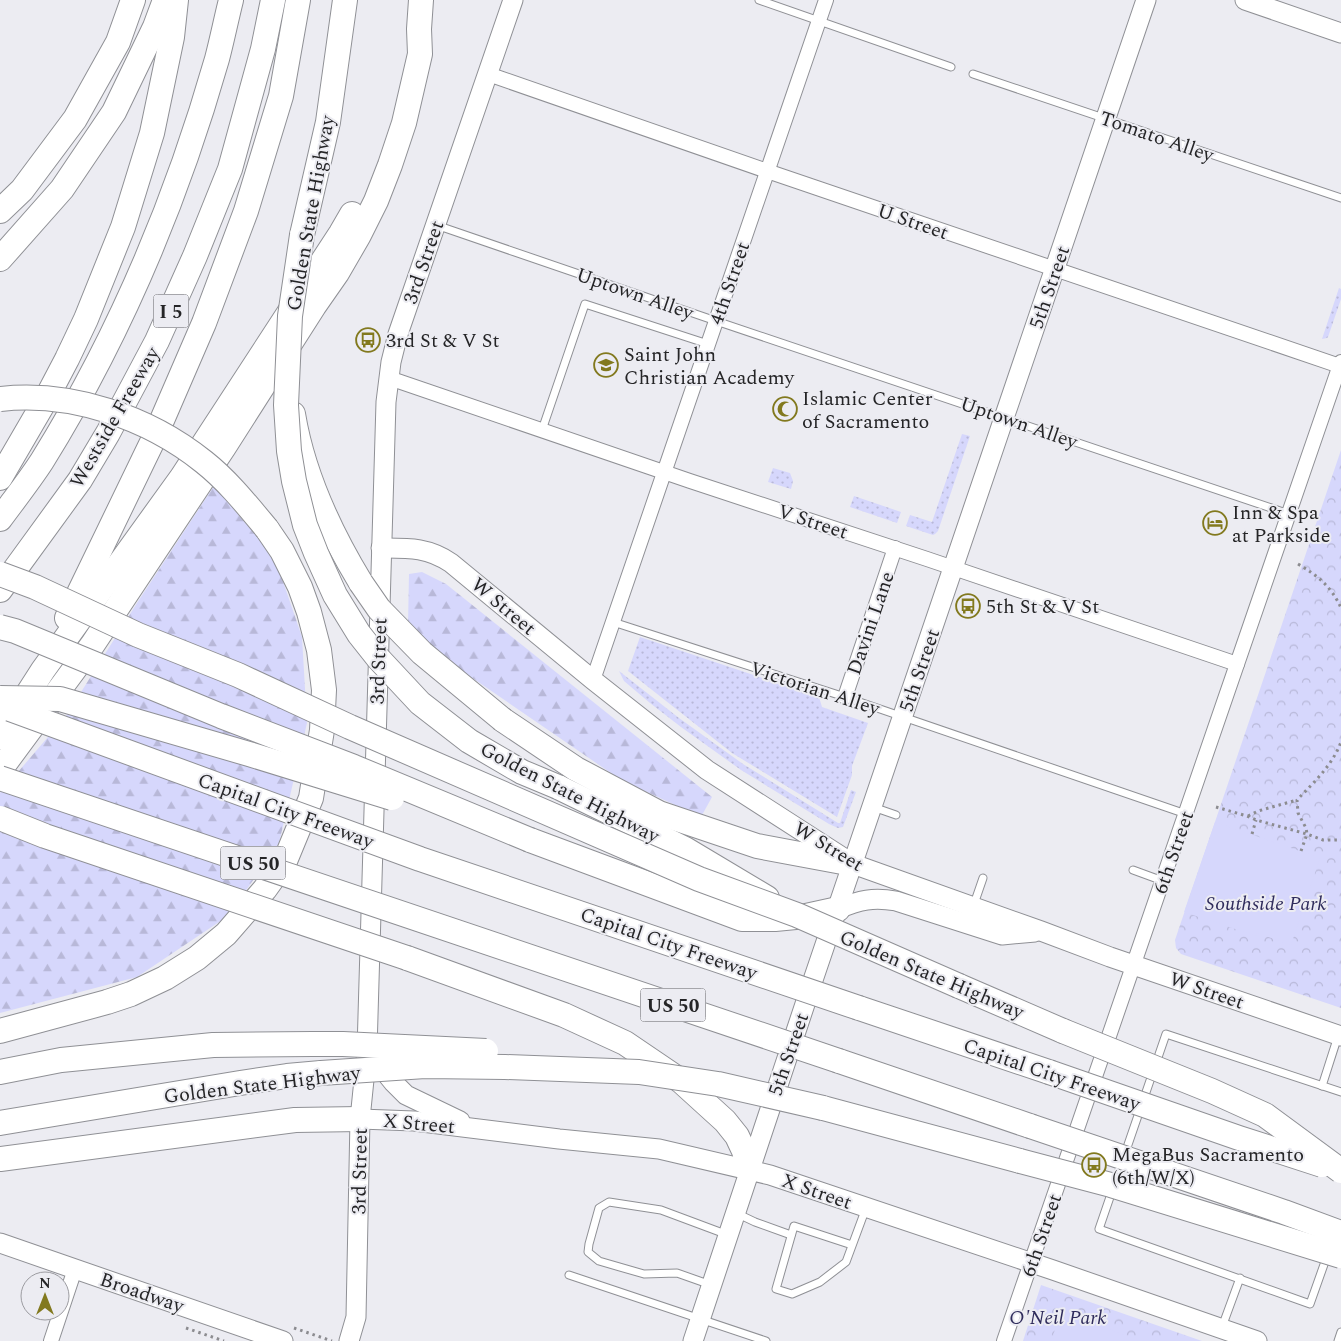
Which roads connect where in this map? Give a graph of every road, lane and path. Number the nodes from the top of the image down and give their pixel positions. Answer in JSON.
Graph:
{"nodes":[{"id":1,"x":133,"y":0,"type":"edge"},
{"id":2,"x":165,"y":0,"type":"edge"},
{"id":3,"x":176,"y":0,"type":"edge"},
{"id":4,"x":231,"y":0,"type":"edge"},
{"id":5,"x":273,"y":0,"type":"edge"},
{"id":6,"x":298,"y":0,"type":"edge"},
{"id":7,"x":345,"y":0,"type":"edge"},
{"id":8,"x":362,"y":0,"type":"edge"},
{"id":9,"x":422,"y":0,"type":"edge"},
{"id":10,"x":513,"y":0,"type":"edge"},
{"id":11,"x":759,"y":0,"type":"edge"},
{"id":12,"x":826,"y":0,"type":"edge"},
{"id":13,"x":1146,"y":0,"type":"edge"},
{"id":14,"x":1245,"y":0,"type":"edge"},
{"id":15,"x":819,"y":20,"type":"junction"},
{"id":16,"x":419,"y":29,"type":"junction"},
{"id":17,"x":1341,"y":32,"type":"edge"},
{"id":18,"x":951,"y":67,"type":"dead end"},
{"id":19,"x":488,"y":74,"type":"junction"},
{"id":20,"x":973,"y":74,"type":"dead end"},
{"id":21,"x":1106,"y":119,"type":"junction"},
{"id":22,"x":328,"y":122,"type":"junction"},
{"id":23,"x":767,"y":171,"type":"junction"},
{"id":24,"x":1341,"y":198,"type":"edge"},
{"id":25,"x":0,"y":212,"type":"edge"},
{"id":26,"x":436,"y":224,"type":"junction"},
{"id":27,"x":0,"y":259,"type":"edge"},
{"id":28,"x":1054,"y":269,"type":"junction"},
{"id":29,"x":716,"y":321,"type":"junction"},
{"id":30,"x":708,"y":344,"type":"junction"},
{"id":31,"x":1341,"y":365,"type":"edge"},
{"id":32,"x":287,"y":376,"type":"junction"},
{"id":33,"x":389,"y":378,"type":"junction"},
{"id":34,"x":0,"y":399,"type":"edge"},
{"id":35,"x":1004,"y":417,"type":"junction"},
{"id":36,"x":542,"y":430,"type":"junction"},
{"id":37,"x":664,"y":473,"type":"junction"},
{"id":38,"x":0,"y":478,"type":"edge"},
{"id":39,"x":1289,"y":514,"type":"junction"},
{"id":40,"x":0,"y":519,"type":"edge"},
{"id":41,"x":381,"y":548,"type":"junction"},
{"id":42,"x":895,"y":548,"type":"junction"},
{"id":43,"x":1298,"y":564,"type":"dead end"},
{"id":44,"x":954,"y":568,"type":"junction"},
{"id":45,"x":0,"y":574,"type":"edge"},
{"id":46,"x":0,"y":590,"type":"edge"},
{"id":47,"x":1341,"y":608,"type":"edge"},
{"id":48,"x":613,"y":622,"type":"junction"},
{"id":49,"x":0,"y":627,"type":"edge"},
{"id":50,"x":1237,"y":664,"type":"junction"},
{"id":51,"x":43,"y":670,"type":"junction"},
{"id":52,"x":593,"y":680,"type":"junction"},
{"id":53,"x":845,"y":697,"type":"junction"},
{"id":54,"x":0,"y":698,"type":"edge"},
{"id":55,"x":0,"y":705,"type":"edge"},
{"id":56,"x":903,"y":717,"type":"junction"},
{"id":57,"x":0,"y":737,"type":"edge"},
{"id":58,"x":1341,"y":742,"type":"edge"},
{"id":59,"x":0,"y":770,"type":"edge"},
{"id":60,"x":0,"y":778,"type":"edge"},
{"id":61,"x":1297,"y":800,"type":"junction"},
{"id":62,"x":873,"y":807,"type":"junction"},
{"id":63,"x":1216,"y":807,"type":"dead end"},
{"id":64,"x":1186,"y":814,"type":"junction"},
{"id":65,"x":896,"y":815,"type":"dead end"},
{"id":66,"x":1247,"y":816,"type":"junction"},
{"id":67,"x":0,"y":818,"type":"edge"},
{"id":68,"x":1256,"y":820,"type":"junction"},
{"id":69,"x":1252,"y":834,"type":"dead end"},
{"id":70,"x":1307,"y":834,"type":"junction"},
{"id":71,"x":530,"y":840,"type":"junction"},
{"id":72,"x":1341,"y":840,"type":"edge"},
{"id":73,"x":1301,"y":851,"type":"dead end"},
{"id":74,"x":853,"y":864,"type":"junction"},
{"id":75,"x":1134,"y":870,"type":"dead end"},
{"id":76,"x":984,"y":878,"type":"dead end"},
{"id":77,"x":1163,"y":881,"type":"junction"},
{"id":78,"x":973,"y":907,"type":"junction"},
{"id":79,"x":838,"y":909,"type":"junction"},
{"id":80,"x":797,"y":915,"type":"junction"},
{"id":81,"x":1041,"y":931,"type":"junction"},
{"id":82,"x":1134,"y":965,"type":"junction"},
{"id":83,"x":0,"y":1031,"type":"edge"},
{"id":84,"x":1340,"y":1035,"type":"edge"},
{"id":85,"x":367,"y":1050,"type":"junction"},
{"id":86,"x":0,"y":1072,"type":"edge"},
{"id":87,"x":639,"y":1072,"type":"junction"},
{"id":88,"x":1322,"y":1086,"type":"junction"},
{"id":89,"x":1341,"y":1092,"type":"edge"},
{"id":90,"x":360,"y":1119,"type":"junction"},
{"id":91,"x":0,"y":1123,"type":"edge"},
{"id":92,"x":475,"y":1128,"type":"junction"},
{"id":93,"x":0,"y":1159,"type":"edge"},
{"id":94,"x":749,"y":1170,"type":"junction"},
{"id":95,"x":1341,"y":1171,"type":"edge"},
{"id":96,"x":866,"y":1208,"type":"junction"},
{"id":97,"x":735,"y":1213,"type":"junction"},
{"id":98,"x":728,"y":1235,"type":"junction"},
{"id":99,"x":791,"y":1235,"type":"junction"},
{"id":100,"x":1337,"y":1239,"type":"edge"},
{"id":101,"x":0,"y":1243,"type":"edge"},
{"id":102,"x":852,"y":1245,"type":"junction"},
{"id":103,"x":1031,"y":1263,"type":"junction"},
{"id":104,"x":75,"y":1269,"type":"junction"},
{"id":105,"x":569,"y":1275,"type":"dead end"},
{"id":106,"x":1240,"y":1278,"type":"junction"},
{"id":107,"x":712,"y":1285,"type":"junction"},
{"id":108,"x":701,"y":1319,"type":"junction"},
{"id":109,"x":1221,"y":1329,"type":"junction"},
{"id":110,"x":1341,"y":1332,"type":"edge"},
{"id":111,"x":277,"y":1340,"type":"edge"},
{"id":112,"x":51,"y":1341,"type":"edge"},
{"id":113,"x":349,"y":1341,"type":"edge"},
{"id":114,"x":693,"y":1341,"type":"edge"},
{"id":115,"x":766,"y":1341,"type":"edge"},
{"id":116,"x":1004,"y":1341,"type":"edge"},
{"id":117,"x":1257,"y":1341,"type":"edge"},
{"id":118,"x":1338,"y":1341,"type":"edge"}],
"edges":[{"from":1,"to":25,"type":"highway"},
{"from":2,"to":27,"type":"highway"},
{"from":3,"to":38,"type":"highway"},
{"from":4,"to":40,"type":"highway","name":"Westside Freeway","number":"I 5"},
{"from":5,"to":46,"type":"highway","name":"Westside Freeway","number":"I 5"},
{"from":6,"to":51,"type":"highway"},
{"from":7,"to":22,"type":"highway","name":"Golden State Highway"},
{"from":8,"to":22,"type":"highway"},
{"from":9,"to":16,"type":"highway"},
{"from":10,"to":19,"type":"street","name":"3rd Street"},
{"from":11,"to":15,"type":"lane"},
{"from":12,"to":15,"type":"street","name":"4th Street"},
{"from":13,"to":21,"type":"street","name":"5th Street"},
{"from":14,"to":17,"type":"street"},
{"from":15,"to":18,"type":"lane"},
{"from":15,"to":23,"type":"street","name":"4th Street"},
{"from":16,"to":51,"type":"highway"},
{"from":16,"to":59,"type":"highway"},
{"from":19,"to":23,"type":"street","name":"U Street"},
{"from":19,"to":26,"type":"street","name":"3rd Street"},
{"from":20,"to":21,"type":"lane","name":"Tomato Alley"},
{"from":21,"to":24,"type":"lane","name":"Tomato Alley"},
{"from":21,"to":28,"type":"street","name":"5th Street"},
{"from":22,"to":32,"type":"highway","name":"Golden State Highway","bridge":true},
{"from":23,"to":28,"type":"street","name":"U Street"},
{"from":23,"to":29,"type":"street","name":"4th Street"},
{"from":26,"to":29,"type":"lane","name":"Uptown Alley"},
{"from":26,"to":33,"type":"street","name":"3rd Street"},
{"from":28,"to":31,"type":"street","name":"U Street"},
{"from":28,"to":35,"type":"street","name":"5th Street"},
{"from":29,"to":30,"type":"street","name":"4th Street"},
{"from":29,"to":35,"type":"lane","name":"Uptown Alley"},
{"from":30,"to":36,"type":"lane"},
{"from":30,"to":37,"type":"street","name":"4th Street"},
{"from":31,"to":39,"type":"street","name":"6th Street"},
{"from":32,"to":74,"type":"highway","bridge":true},
{"from":32,"to":80,"type":"highway","name":"Golden State Highway","bridge":true},
{"from":33,"to":36,"type":"street","name":"V Street"},
{"from":33,"to":41,"type":"street","name":"3rd Street"},
{"from":34,"to":83,"type":"highway","bridge":true},
{"from":35,"to":39,"type":"lane","name":"Uptown Alley"},
{"from":35,"to":44,"type":"street","name":"5th Street"},
{"from":36,"to":37,"type":"street","name":"V Street"},
{"from":37,"to":42,"type":"street","name":"V Street"},
{"from":37,"to":48,"type":"street","name":"4th Street"},
{"from":39,"to":50,"type":"street","name":"6th Street"},
{"from":41,"to":52,"type":"street","name":"W Street"},
{"from":41,"to":85,"type":"street","name":"3rd Street"},
{"from":42,"to":44,"type":"street","name":"V Street"},
{"from":42,"to":53,"type":"street","name":"Davini Lane"},
{"from":43,"to":47,"type":"path"},
{"from":44,"to":50,"type":"street","name":"V Street"},
{"from":44,"to":56,"type":"street","name":"5th Street"},
{"from":45,"to":80,"type":"highway","bridge":true},
{"from":48,"to":52,"type":"street","name":"4th Street"},
{"from":48,"to":53,"type":"lane","name":"Victorian Alley"},
{"from":49,"to":71,"type":"highway","bridge":true},
{"from":50,"to":64,"type":"street","name":"6th Street"},
{"from":51,"to":57,"type":"highway"},
{"from":52,"to":74,"type":"street","name":"W Street"},
{"from":53,"to":56,"type":"lane","name":"Victorian Alley"},
{"from":54,"to":71,"type":"highway","bridge":true},
{"from":55,"to":95,"type":"highway","name":"Capital City Freeway","bridge":true},
{"from":56,"to":62,"type":"street","name":"5th Street"},
{"from":56,"to":64,"type":"lane","name":"Victorian Alley"},
{"from":58,"to":61,"type":"path"},
{"from":60,"to":100,"type":"highway","number":"US 50","bridge":true},
{"from":61,"to":66,"type":"path"},
{"from":61,"to":70,"type":"path"},
{"from":62,"to":65,"type":"lane"},
{"from":62,"to":74,"type":"street","name":"5th Street"},
{"from":63,"to":66,"type":"path"},
{"from":64,"to":77,"type":"street","name":"6th Street"},
{"from":66,"to":68,"type":"path"},
{"from":67,"to":94,"type":"highway","bridge":true},
{"from":68,"to":69,"type":"path"},
{"from":68,"to":70,"type":"path"},
{"from":70,"to":72,"type":"path"},
{"from":70,"to":73,"type":"path"},
{"from":71,"to":79,"type":"highway"},
{"from":74,"to":78,"type":"street","name":"W Street"},
{"from":74,"to":79,"type":"street","name":"5th Street"},
{"from":75,"to":77,"type":"lane"},
{"from":76,"to":78,"type":"lane"},
{"from":77,"to":82,"type":"street","name":"6th Street"},
{"from":78,"to":81,"type":"street","name":"W Street"},
{"from":79,"to":81,"type":"street"},
{"from":79,"to":94,"type":"street","name":"5th Street"},
{"from":80,"to":95,"type":"highway","name":"Golden State Highway","bridge":true},
{"from":81,"to":82,"type":"street","name":"W Street"},
{"from":82,"to":84,"type":"street","name":"W Street"},
{"from":82,"to":103,"type":"street","name":"6th Street"},
{"from":84,"to":88,"type":"lane"},
{"from":85,"to":90,"type":"street","name":"3rd Street"},
{"from":85,"to":92,"type":"street"},
{"from":86,"to":87,"type":"highway","bridge":true},
{"from":87,"to":91,"type":"highway","name":"Golden State Highway","bridge":true},
{"from":87,"to":100,"type":"highway","name":"Golden State Highway","bridge":true},
{"from":88,"to":89,"type":"lane"},
{"from":88,"to":106,"type":"lane"},
{"from":90,"to":92,"type":"street","name":"X Street"},
{"from":90,"to":93,"type":"highway"},
{"from":90,"to":113,"type":"street","name":"3rd Street"},
{"from":92,"to":94,"type":"street","name":"X Street"},
{"from":94,"to":96,"type":"street","name":"X Street"},
{"from":94,"to":97,"type":"street","name":"5th Street"},
{"from":96,"to":102,"type":"lane"},
{"from":96,"to":103,"type":"street","name":"X Street"},
{"from":97,"to":98,"type":"street","name":"5th Street"},
{"from":97,"to":99,"type":"lane"},
{"from":98,"to":107,"type":"street","name":"5th Street"},
{"from":98,"to":107,"type":"lane"},
{"from":99,"to":102,"type":"lane"},
{"from":99,"to":102,"type":"lane"},
{"from":100,"to":106,"type":"lane"},
{"from":101,"to":104,"type":"street","name":"Broadway"},
{"from":103,"to":109,"type":"street","name":"X Street"},
{"from":103,"to":116,"type":"street","name":"6th Street"},
{"from":104,"to":111,"type":"street","name":"Broadway"},
{"from":104,"to":112,"type":"street"},
{"from":105,"to":108,"type":"lane"},
{"from":106,"to":109,"type":"lane"},
{"from":107,"to":108,"type":"street","name":"5th Street"},
{"from":108,"to":114,"type":"street","name":"5th Street"},
{"from":108,"to":115,"type":"lane"},
{"from":109,"to":117,"type":"street","name":"X Street"},
{"from":110,"to":118,"type":"lane"}]}
